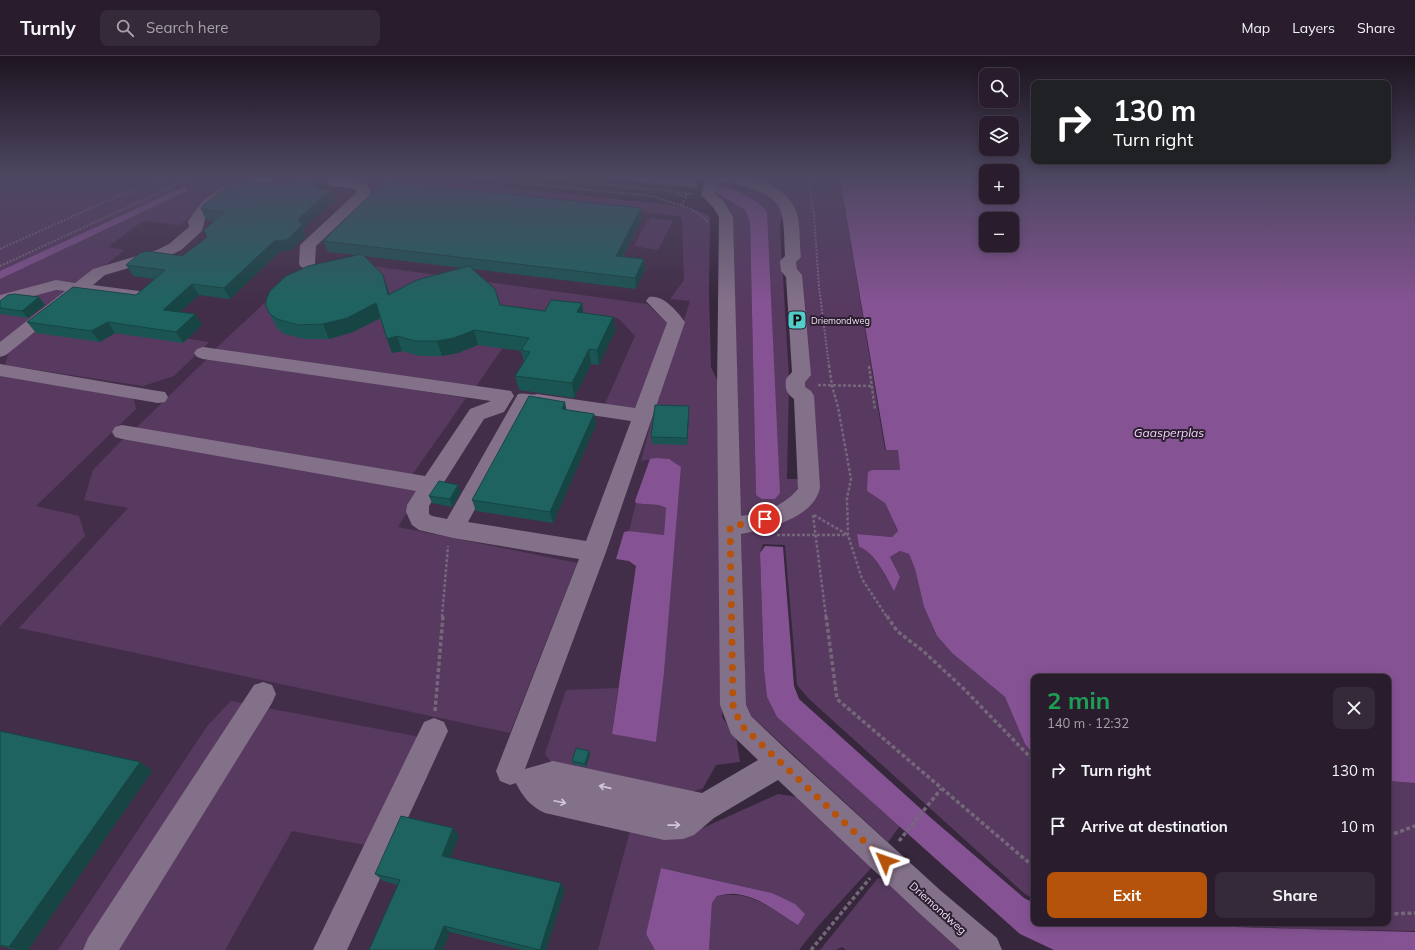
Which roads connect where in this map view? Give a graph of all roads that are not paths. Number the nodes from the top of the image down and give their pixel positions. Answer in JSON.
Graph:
{"nodes":[{"id":1,"x":196,"y":220,"type":"edge"},
{"id":2,"x":335,"y":220,"type":"edge"},
{"id":3,"x":726,"y":220,"type":"edge"},
{"id":4,"x":789,"y":220,"type":"edge"},
{"id":5,"x":307,"y":264,"type":"dead end"},
{"id":6,"x":79,"y":288,"type":"junction"},
{"id":7,"x":132,"y":295,"type":"edge"},
{"id":8,"x":0,"y":300,"type":"edge"},
{"id":9,"x":655,"y":301,"type":"dead end"},
{"id":10,"x":0,"y":351,"type":"edge"},
{"id":11,"x":203,"y":353,"type":"dead end"},
{"id":12,"x":0,"y":370,"type":"edge"},
{"id":13,"x":504,"y":396,"type":"junction"},
{"id":14,"x":158,"y":397,"type":"dead end"},
{"id":15,"x":525,"y":399,"type":"junction"},
{"id":16,"x":642,"y":416,"type":"junction"},
{"id":17,"x":122,"y":432,"type":"dead end"},
{"id":18,"x":430,"y":485,"type":"junction"},
{"id":19,"x":730,"y":527,"type":"junction"},
{"id":20,"x":453,"y":529,"type":"junction"},
{"id":21,"x":594,"y":552,"type":"junction"},
{"id":22,"x":264,"y":694,"type":"dead end"},
{"id":23,"x":434,"y":731,"type":"road end"},
{"id":24,"x":780,"y":764,"type":"junction"},
{"id":25,"x":510,"y":770,"type":"dead end"},
{"id":26,"x":704,"y":808,"type":"dead end"},
{"id":27,"x":100,"y":950,"type":"edge"},
{"id":28,"x":330,"y":950,"type":"edge"},
{"id":29,"x":985,"y":950,"type":"edge"}],
"edges":[{"from":1,"to":6,"type":"street"},
{"from":2,"to":5,"type":"street"},
{"from":3,"to":19,"type":"street","name":"Driemondweg"},
{"from":4,"to":19,"type":"street"},
{"from":6,"to":7,"type":"street"},
{"from":6,"to":8,"type":"street"},
{"from":6,"to":10,"type":"street"},
{"from":9,"to":16,"type":"street"},
{"from":11,"to":13,"type":"street"},
{"from":12,"to":14,"type":"street"},
{"from":13,"to":15,"type":"street"},
{"from":13,"to":18,"type":"street"},
{"from":15,"to":16,"type":"street"},
{"from":15,"to":20,"type":"street"},
{"from":16,"to":21,"type":"street"},
{"from":17,"to":18,"type":"street"},
{"from":18,"to":20,"type":"street"},
{"from":19,"to":24,"type":"street","name":"Driemondweg"},
{"from":20,"to":21,"type":"street"},
{"from":21,"to":25,"type":"street"},
{"from":22,"to":27,"type":"street"},
{"from":23,"to":28,"type":"street"},
{"from":24,"to":26,"type":"street"},
{"from":24,"to":29,"type":"street","name":"Driemondweg"}]}
